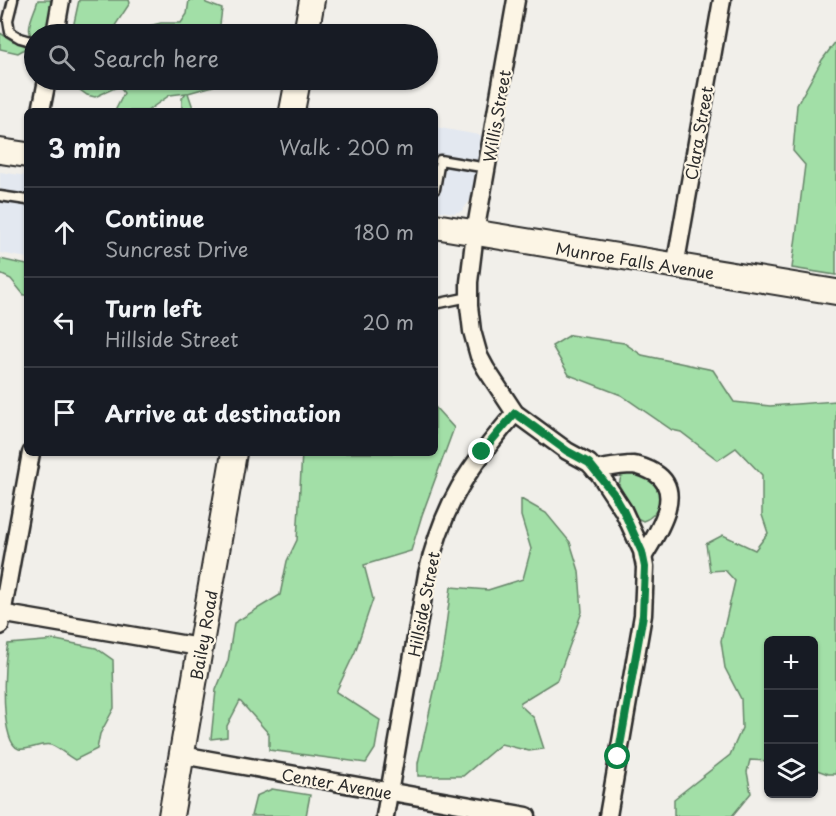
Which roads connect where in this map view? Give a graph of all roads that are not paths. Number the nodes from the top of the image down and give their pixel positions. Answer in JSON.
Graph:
{"nodes":[{"id":1,"x":13,"y":0,"type":"edge"},
{"id":2,"x":61,"y":0,"type":"edge"},
{"id":3,"x":516,"y":0,"type":"edge"},
{"id":4,"x":722,"y":0,"type":"edge"},
{"id":5,"x":309,"y":2,"type":"edge"},
{"id":6,"x":57,"y":24,"type":"edge"},
{"id":7,"x":307,"y":24,"type":"edge"},
{"id":8,"x":24,"y":39,"type":"edge"},
{"id":9,"x":44,"y":90,"type":"edge"},
{"id":10,"x":296,"y":90,"type":"edge"},
{"id":11,"x":41,"y":108,"type":"edge"},
{"id":12,"x":293,"y":108,"type":"edge"},
{"id":13,"x":0,"y":151,"type":"edge"},
{"id":14,"x":24,"y":155,"type":"edge"},
{"id":15,"x":487,"y":168,"type":"junction"},
{"id":16,"x":438,"y":172,"type":"edge"},
{"id":17,"x":0,"y":196,"type":"edge"},
{"id":18,"x":24,"y":200,"type":"edge"},
{"id":19,"x":438,"y":227,"type":"edge"},
{"id":20,"x":475,"y":233,"type":"junction"},
{"id":21,"x":675,"y":267,"type":"junction"},
{"id":22,"x":836,"y":292,"type":"edge"},
{"id":23,"x":469,"y":297,"type":"junction"},
{"id":24,"x":438,"y":303,"type":"edge"},
{"id":25,"x":515,"y":413,"type":"junction"},
{"id":26,"x":30,"y":456,"type":"edge"},
{"id":27,"x":233,"y":456,"type":"edge"},
{"id":28,"x":595,"y":470,"type":"junction"},
{"id":29,"x":643,"y":557,"type":"junction"},
{"id":30,"x":1,"y":617,"type":"edge"},
{"id":31,"x":199,"y":648,"type":"junction"},
{"id":32,"x":182,"y":755,"type":"junction"},
{"id":33,"x":389,"y":792,"type":"junction"},
{"id":34,"x":171,"y":816,"type":"edge"},
{"id":35,"x":385,"y":816,"type":"edge"},
{"id":36,"x":527,"y":816,"type":"edge"},
{"id":37,"x":608,"y":816,"type":"edge"}],
"edges":[{"from":1,"to":8,"type":"lane"},
{"from":2,"to":6,"type":"street"},
{"from":3,"to":15,"type":"street","name":"Willis Street"},
{"from":4,"to":21,"type":"street","name":"Clara Street"},
{"from":5,"to":7,"type":"street"},
{"from":9,"to":11,"type":"street"},
{"from":10,"to":12,"type":"street"},
{"from":13,"to":14,"type":"street"},
{"from":15,"to":16,"type":"lane"},
{"from":15,"to":20,"type":"street","name":"Willis Street"},
{"from":17,"to":18,"type":"lane"},
{"from":19,"to":20,"type":"street","name":"Munroe Falls Avenue"},
{"from":20,"to":21,"type":"street","name":"Munroe Falls Avenue"},
{"from":20,"to":23,"type":"street","name":"Willis Street"},
{"from":21,"to":22,"type":"street","name":"Munroe Falls Avenue"},
{"from":23,"to":24,"type":"lane"},
{"from":23,"to":25,"type":"street","name":"Willis Street"},
{"from":25,"to":28,"type":"street"},
{"from":25,"to":33,"type":"street","name":"Hillside Street"},
{"from":26,"to":30,"type":"street"},
{"from":27,"to":31,"type":"street","name":"Bailey Road"},
{"from":28,"to":29,"type":"street"},
{"from":28,"to":29,"type":"street"},
{"from":29,"to":37,"type":"street"},
{"from":30,"to":31,"type":"street"},
{"from":31,"to":32,"type":"street","name":"Bailey Road"},
{"from":32,"to":33,"type":"street","name":"Center Avenue"},
{"from":32,"to":34,"type":"street","name":"Bailey Road"},
{"from":33,"to":35,"type":"street","name":"Hillside Street"},
{"from":33,"to":36,"type":"street","name":"Center Avenue"}]}
